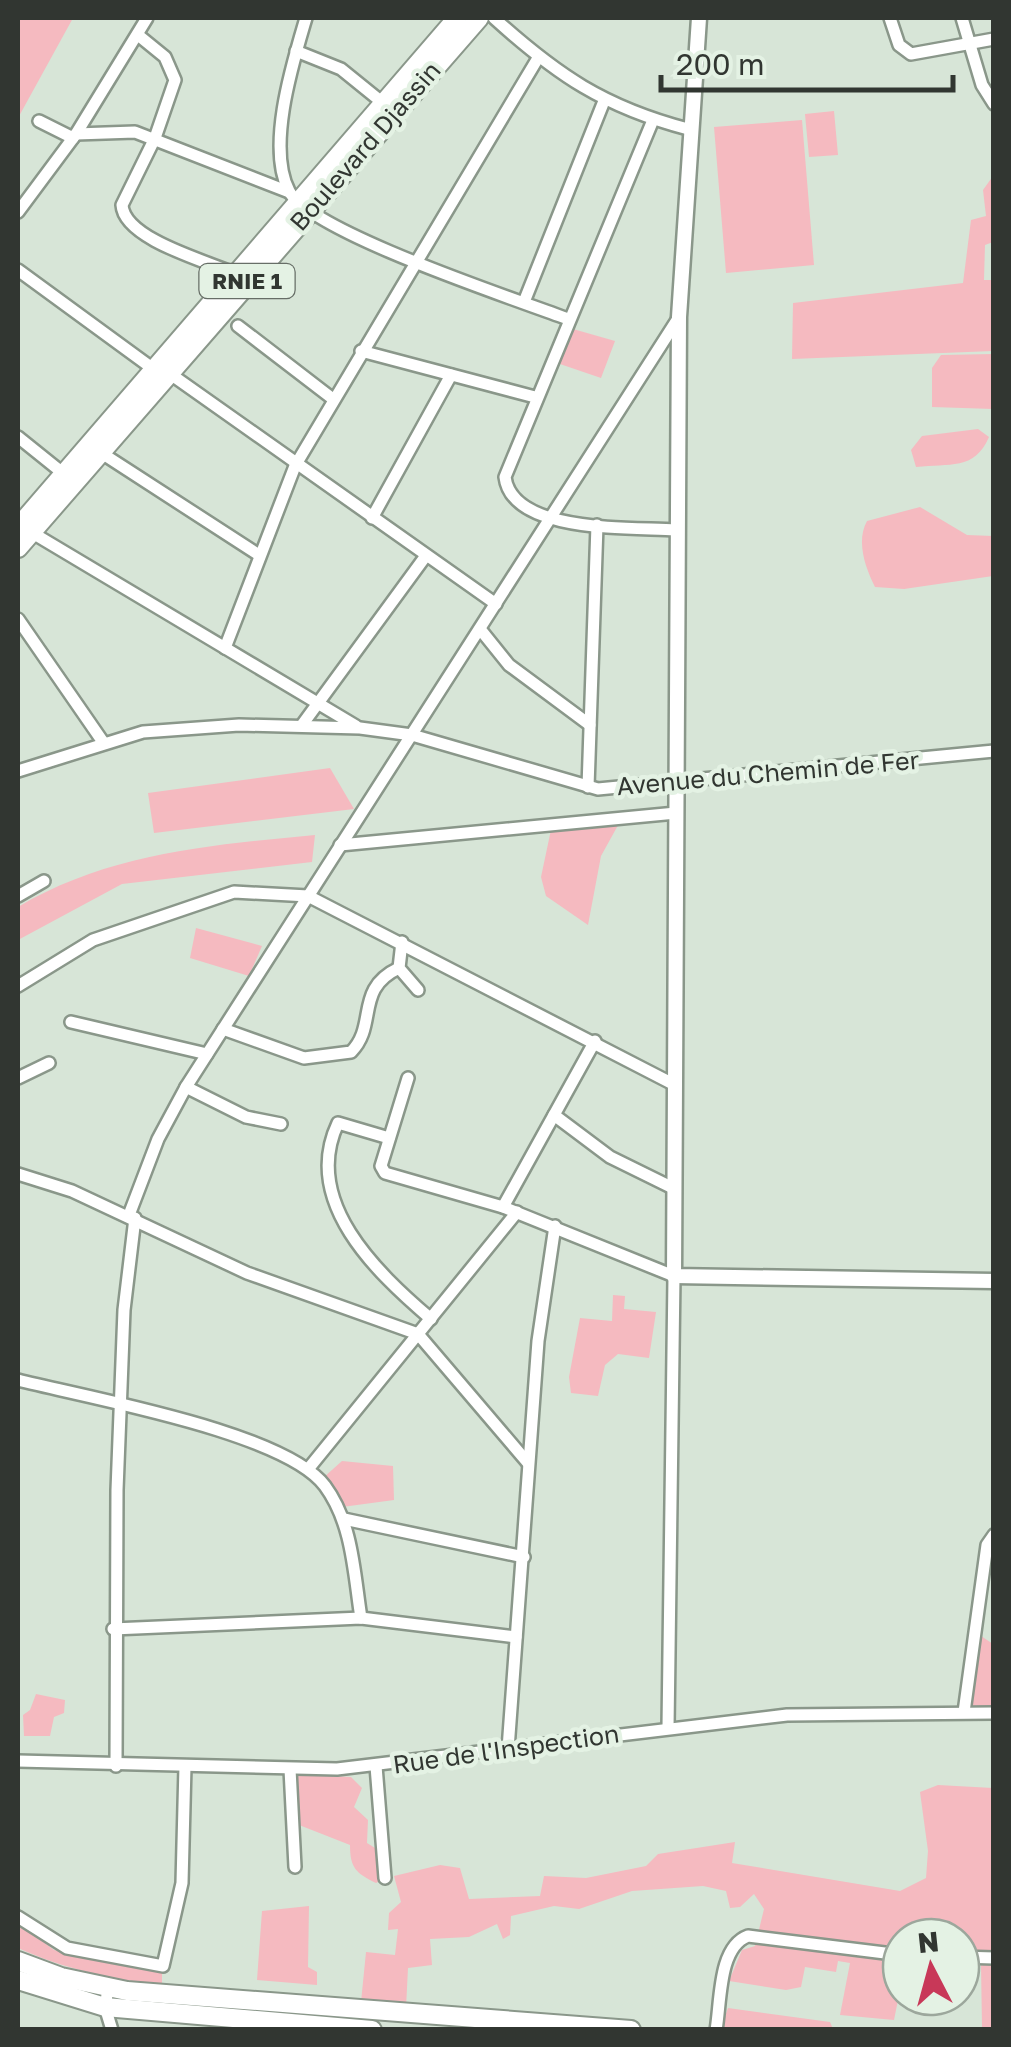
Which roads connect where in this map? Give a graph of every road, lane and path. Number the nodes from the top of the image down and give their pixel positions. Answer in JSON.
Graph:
{"nodes":[{"id":1,"x":148,"y":18,"type":"edge"},
{"id":2,"x":306,"y":18,"type":"edge"},
{"id":3,"x":457,"y":18,"type":"edge"},
{"id":4,"x":479,"y":18,"type":"edge"},
{"id":5,"x":494,"y":18,"type":"edge"},
{"id":6,"x":698,"y":18,"type":"edge"},
{"id":7,"x":890,"y":18,"type":"edge"},
{"id":8,"x":962,"y":18,"type":"edge"},
{"id":9,"x":138,"y":35,"type":"junction"},
{"id":10,"x":994,"y":39,"type":"edge"},
{"id":11,"x":968,"y":44,"type":"junction"},
{"id":12,"x":296,"y":51,"type":"junction"},
{"id":13,"x":538,"y":58,"type":"junction"},
{"id":14,"x":604,"y":101,"type":"junction"},
{"id":15,"x":383,"y":102,"type":"junction"},
{"id":16,"x":994,"y":104,"type":"edge"},
{"id":17,"x":653,"y":120,"type":"junction"},
{"id":18,"x":38,"y":121,"type":"dead end"},
{"id":19,"x":688,"y":130,"type":"junction"},
{"id":20,"x":74,"y":136,"type":"junction"},
{"id":21,"x":155,"y":138,"type":"junction"},
{"id":22,"x":299,"y":202,"type":"junction"},
{"id":23,"x":18,"y":212,"type":"edge"},
{"id":24,"x":416,"y":262,"type":"junction"},
{"id":25,"x":18,"y":270,"type":"edge"},
{"id":26,"x":236,"y":274,"type":"junction"},
{"id":27,"x":524,"y":302,"type":"junction"},
{"id":28,"x":679,"y":317,"type":"junction"},
{"id":29,"x":568,"y":319,"type":"junction"},
{"id":30,"x":238,"y":326,"type":"dead end"},
{"id":31,"x":361,"y":351,"type":"junction"},
{"id":32,"x":160,"y":371,"type":"junction"},
{"id":33,"x":452,"y":375,"type":"junction"},
{"id":34,"x":535,"y":397,"type":"junction"},
{"id":35,"x":333,"y":399,"type":"junction"},
{"id":36,"x":18,"y":437,"type":"edge"},
{"id":37,"x":100,"y":452,"type":"junction"},
{"id":38,"x":296,"y":466,"type":"junction"},
{"id":39,"x":64,"y":474,"type":"junction"},
{"id":40,"x":372,"y":518,"type":"junction"},
{"id":41,"x":549,"y":522,"type":"junction"},
{"id":42,"x":597,"y":525,"type":"junction"},
{"id":43,"x":24,"y":529,"type":"edge"},
{"id":44,"x":675,"y":530,"type":"junction"},
{"id":45,"x":18,"y":548,"type":"edge"},
{"id":46,"x":259,"y":554,"type":"junction"},
{"id":47,"x":425,"y":557,"type":"junction"},
{"id":48,"x":496,"y":604,"type":"junction"},
{"id":49,"x":18,"y":618,"type":"edge"},
{"id":50,"x":480,"y":629,"type":"junction"},
{"id":51,"x":225,"y":648,"type":"junction"},
{"id":52,"x":318,"y":704,"type":"junction"},
{"id":53,"x":302,"y":725,"type":"junction"},
{"id":54,"x":590,"y":725,"type":"junction"},
{"id":55,"x":360,"y":728,"type":"junction"},
{"id":56,"x":412,"y":735,"type":"junction"},
{"id":57,"x":102,"y":742,"type":"junction"},
{"id":58,"x":994,"y":750,"type":"edge"},
{"id":59,"x":18,"y":771,"type":"edge"},
{"id":60,"x":676,"y":784,"type":"junction"},
{"id":61,"x":588,"y":788,"type":"junction"},
{"id":62,"x":676,"y":813,"type":"junction"},
{"id":63,"x":340,"y":846,"type":"junction"},
{"id":64,"x":44,"y":881,"type":"dead end"},
{"id":65,"x":18,"y":896,"type":"edge"},
{"id":66,"x":308,"y":896,"type":"junction"},
{"id":67,"x":402,"y":942,"type":"junction"},
{"id":68,"x":399,"y":968,"type":"junction"},
{"id":69,"x":18,"y":986,"type":"edge"},
{"id":70,"x":418,"y":990,"type":"dead end"},
{"id":71,"x":71,"y":1022,"type":"dead end"},
{"id":72,"x":223,"y":1029,"type":"junction"},
{"id":73,"x":595,"y":1042,"type":"junction"},
{"id":74,"x":207,"y":1054,"type":"junction"},
{"id":75,"x":49,"y":1063,"type":"dead end"},
{"id":76,"x":18,"y":1078,"type":"edge"},
{"id":77,"x":408,"y":1078,"type":"dead end"},
{"id":78,"x":675,"y":1085,"type":"junction"},
{"id":79,"x":186,"y":1087,"type":"junction"},
{"id":80,"x":554,"y":1116,"type":"junction"},
{"id":81,"x":281,"y":1124,"type":"dead end"},
{"id":82,"x":389,"y":1138,"type":"junction"},
{"id":83,"x":18,"y":1174,"type":"edge"},
{"id":84,"x":675,"y":1189,"type":"junction"},
{"id":85,"x":503,"y":1207,"type":"junction"},
{"id":86,"x":517,"y":1212,"type":"junction"},
{"id":87,"x":132,"y":1217,"type":"junction"},
{"id":88,"x":555,"y":1226,"type":"junction"},
{"id":89,"x":674,"y":1276,"type":"junction"},
{"id":90,"x":994,"y":1281,"type":"edge"},
{"id":91,"x":431,"y":1318,"type":"junction"},
{"id":92,"x":418,"y":1334,"type":"junction"},
{"id":93,"x":18,"y":1380,"type":"edge"},
{"id":94,"x":122,"y":1406,"type":"junction"},
{"id":95,"x":528,"y":1463,"type":"junction"},
{"id":96,"x":309,"y":1468,"type":"junction"},
{"id":97,"x":344,"y":1519,"type":"junction"},
{"id":98,"x":994,"y":1534,"type":"edge"},
{"id":99,"x":524,"y":1557,"type":"junction"},
{"id":100,"x":361,"y":1618,"type":"junction"},
{"id":101,"x":113,"y":1629,"type":"junction"},
{"id":102,"x":516,"y":1637,"type":"junction"},
{"id":103,"x":964,"y":1712,"type":"junction"},
{"id":104,"x":994,"y":1713,"type":"edge"},
{"id":105,"x":668,"y":1728,"type":"junction"},
{"id":106,"x":508,"y":1750,"type":"junction"},
{"id":107,"x":18,"y":1761,"type":"edge"},
{"id":108,"x":116,"y":1766,"type":"junction"},
{"id":109,"x":185,"y":1766,"type":"junction"},
{"id":110,"x":376,"y":1766,"type":"junction"},
{"id":111,"x":290,"y":1769,"type":"junction"},
{"id":112,"x":295,"y":1867,"type":"dead end"},
{"id":113,"x":385,"y":1878,"type":"dead end"},
{"id":114,"x":18,"y":1918,"type":"edge"},
{"id":115,"x":881,"y":1952,"type":"edge"},
{"id":116,"x":18,"y":1961,"type":"edge"},
{"id":117,"x":18,"y":1980,"type":"edge"},
{"id":118,"x":107,"y":1998,"type":"junction"},
{"id":119,"x":112,"y":2030,"type":"edge"},
{"id":120,"x":372,"y":2030,"type":"edge"},
{"id":121,"x":631,"y":2030,"type":"edge"},
{"id":122,"x":716,"y":2030,"type":"edge"}],
"edges":[{"from":1,"to":9,"type":"street"},
{"from":2,"to":12,"type":"street"},
{"from":3,"to":15,"type":"highway","name":"Boulevard Djassin","number":"RNIE 1"},
{"from":4,"to":22,"type":"highway","name":"Boulevard Djassin","number":"RNIE 1"},
{"from":5,"to":13,"type":"street"},
{"from":6,"to":19,"type":"main road"},
{"from":7,"to":11,"type":"street"},
{"from":8,"to":11,"type":"street"},
{"from":9,"to":20,"type":"street"},
{"from":9,"to":21,"type":"street"},
{"from":10,"to":11,"type":"street"},
{"from":11,"to":16,"type":"street"},
{"from":12,"to":15,"type":"street"},
{"from":12,"to":22,"type":"street"},
{"from":13,"to":14,"type":"street"},
{"from":13,"to":24,"type":"street"},
{"from":14,"to":17,"type":"street"},
{"from":14,"to":27,"type":"street"},
{"from":15,"to":22,"type":"highway","name":"Boulevard Djassin","number":"RNIE 1"},
{"from":17,"to":19,"type":"street"},
{"from":17,"to":29,"type":"street"},
{"from":18,"to":20,"type":"street"},
{"from":19,"to":28,"type":"main road"},
{"from":20,"to":21,"type":"street"},
{"from":20,"to":23,"type":"street"},
{"from":21,"to":22,"type":"street"},
{"from":21,"to":26,"type":"street"},
{"from":22,"to":24,"type":"street"},
{"from":22,"to":26,"type":"highway","name":"Boulevard Djassin","number":"RNIE 1"},
{"from":22,"to":32,"type":"highway","name":"Boulevard Djassin","number":"RNIE 1"},
{"from":24,"to":27,"type":"street"},
{"from":24,"to":31,"type":"street"},
{"from":25,"to":32,"type":"street"},
{"from":26,"to":32,"type":"highway","name":"Boulevard Djassin","number":"RNIE 1"},
{"from":27,"to":29,"type":"street"},
{"from":28,"to":41,"type":"street"},
{"from":28,"to":44,"type":"main road"},
{"from":29,"to":34,"type":"street"},
{"from":30,"to":35,"type":"street"},
{"from":31,"to":33,"type":"street"},
{"from":31,"to":35,"type":"street"},
{"from":32,"to":37,"type":"highway","name":"Boulevard Djassin","number":"RNIE 1"},
{"from":32,"to":38,"type":"street"},
{"from":32,"to":39,"type":"highway","name":"Boulevard Djassin","number":"RNIE 1"},
{"from":33,"to":34,"type":"street"},
{"from":33,"to":40,"type":"street"},
{"from":34,"to":41,"type":"street"},
{"from":35,"to":38,"type":"street"},
{"from":36,"to":39,"type":"street"},
{"from":37,"to":43,"type":"highway","name":"Boulevard Djassin","number":"RNIE 1"},
{"from":37,"to":46,"type":"street"},
{"from":38,"to":40,"type":"street"},
{"from":38,"to":46,"type":"street"},
{"from":39,"to":43,"type":"highway","name":"Boulevard Djassin","number":"RNIE 1"},
{"from":40,"to":47,"type":"street"},
{"from":41,"to":42,"type":"street"},
{"from":41,"to":48,"type":"street"},
{"from":42,"to":44,"type":"street"},
{"from":42,"to":54,"type":"street"},
{"from":43,"to":45,"type":"highway","name":"Boulevard Djassin","number":"RNIE 1"},
{"from":43,"to":51,"type":"street"},
{"from":44,"to":60,"type":"main road"},
{"from":46,"to":51,"type":"street"},
{"from":47,"to":48,"type":"street"},
{"from":47,"to":52,"type":"street"},
{"from":48,"to":50,"type":"street"},
{"from":49,"to":57,"type":"street"},
{"from":50,"to":54,"type":"street"},
{"from":50,"to":56,"type":"street"},
{"from":51,"to":52,"type":"street"},
{"from":52,"to":53,"type":"street"},
{"from":52,"to":55,"type":"street"},
{"from":53,"to":55,"type":"street","name":"Avenue du Chemin de Fer"},
{"from":53,"to":57,"type":"street","name":"Avenue du Chemin de Fer"},
{"from":54,"to":61,"type":"street"},
{"from":55,"to":56,"type":"street","name":"Avenue du Chemin de Fer"},
{"from":56,"to":61,"type":"street","name":"Avenue du Chemin de Fer"},
{"from":56,"to":63,"type":"street"},
{"from":57,"to":59,"type":"street","name":"Avenue du Chemin de Fer"},
{"from":58,"to":60,"type":"street","name":"Avenue du Chemin de Fer"},
{"from":60,"to":61,"type":"street","name":"Avenue du Chemin de Fer"},
{"from":60,"to":62,"type":"main road"},
{"from":62,"to":63,"type":"street"},
{"from":62,"to":78,"type":"main road"},
{"from":63,"to":66,"type":"street"},
{"from":64,"to":65,"type":"street"},
{"from":66,"to":67,"type":"street"},
{"from":66,"to":69,"type":"street"},
{"from":66,"to":72,"type":"street"},
{"from":67,"to":68,"type":"street"},
{"from":67,"to":73,"type":"street"},
{"from":68,"to":70,"type":"street"},
{"from":68,"to":72,"type":"street"},
{"from":71,"to":74,"type":"street"},
{"from":72,"to":74,"type":"street"},
{"from":73,"to":78,"type":"street"},
{"from":73,"to":80,"type":"street"},
{"from":74,"to":79,"type":"street"},
{"from":75,"to":76,"type":"street"},
{"from":77,"to":82,"type":"street"},
{"from":78,"to":84,"type":"main road"},
{"from":79,"to":81,"type":"street"},
{"from":79,"to":87,"type":"street"},
{"from":80,"to":84,"type":"street"},
{"from":80,"to":85,"type":"street"},
{"from":82,"to":85,"type":"street"},
{"from":82,"to":91,"type":"street"},
{"from":83,"to":87,"type":"street"},
{"from":84,"to":89,"type":"main road"},
{"from":85,"to":86,"type":"street"},
{"from":86,"to":88,"type":"street"},
{"from":86,"to":91,"type":"street"},
{"from":87,"to":92,"type":"street"},
{"from":87,"to":94,"type":"street"},
{"from":88,"to":89,"type":"street"},
{"from":88,"to":95,"type":"street"},
{"from":89,"to":90,"type":"main road"},
{"from":89,"to":105,"type":"street"},
{"from":91,"to":92,"type":"street"},
{"from":92,"to":95,"type":"street"},
{"from":92,"to":96,"type":"street"},
{"from":93,"to":94,"type":"street"},
{"from":94,"to":96,"type":"street"},
{"from":94,"to":101,"type":"street"},
{"from":95,"to":99,"type":"street"},
{"from":96,"to":97,"type":"street"},
{"from":97,"to":99,"type":"street"},
{"from":97,"to":100,"type":"street"},
{"from":98,"to":103,"type":"street"},
{"from":99,"to":102,"type":"street"},
{"from":100,"to":101,"type":"street"},
{"from":100,"to":102,"type":"street"},
{"from":101,"to":108,"type":"street"},
{"from":102,"to":106,"type":"street"},
{"from":103,"to":104,"type":"street","name":"Rue de l'Inspection"},
{"from":103,"to":105,"type":"street","name":"Rue de l'Inspection"},
{"from":105,"to":106,"type":"street","name":"Rue de l'Inspection"},
{"from":106,"to":110,"type":"street","name":"Rue de l'Inspection"},
{"from":107,"to":108,"type":"street","name":"Rue de l'Inspection"},
{"from":108,"to":109,"type":"street","name":"Rue de l'Inspection"},
{"from":109,"to":111,"type":"street","name":"Rue de l'Inspection"},
{"from":109,"to":114,"type":"street"},
{"from":110,"to":111,"type":"street","name":"Rue de l'Inspection"},
{"from":110,"to":113,"type":"street"},
{"from":111,"to":112,"type":"street"},
{"from":115,"to":122,"type":"street"},
{"from":116,"to":118,"type":"highway"},
{"from":117,"to":118,"type":"highway"},
{"from":118,"to":119,"type":"street"},
{"from":118,"to":120,"type":"highway"},
{"from":118,"to":121,"type":"highway"}]}
